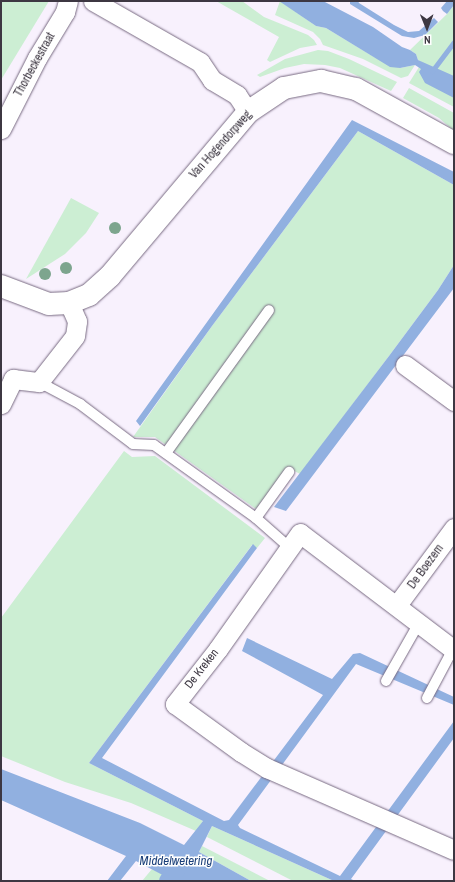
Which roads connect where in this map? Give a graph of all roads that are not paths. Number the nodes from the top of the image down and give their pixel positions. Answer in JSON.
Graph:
{"nodes":[{"id":1,"x":68,"y":1,"type":"edge"},
{"id":2,"x":93,"y":1,"type":"edge"},
{"id":3,"x":248,"y":112,"type":"junction"},
{"id":4,"x":1,"y":129,"type":"edge"},
{"id":5,"x":454,"y":143,"type":"edge"},
{"id":6,"x":1,"y":286,"type":"edge"},
{"id":7,"x":68,"y":303,"type":"junction"},
{"id":8,"x":269,"y":310,"type":"dead end"},
{"id":9,"x":405,"y":365,"type":"dead end"},
{"id":10,"x":39,"y":382,"type":"junction"},
{"id":11,"x":454,"y":400,"type":"edge"},
{"id":12,"x":1,"y":404,"type":"edge"},
{"id":13,"x":166,"y":453,"type":"junction"},
{"id":14,"x":289,"y":472,"type":"dead end"},
{"id":15,"x":256,"y":518,"type":"junction"},
{"id":16,"x":454,"y":528,"type":"edge"},
{"id":17,"x":290,"y":548,"type":"junction"},
{"id":18,"x":398,"y":606,"type":"junction"},
{"id":19,"x":419,"y":623,"type":"junction"},
{"id":20,"x":454,"y":650,"type":"edge"},
{"id":21,"x":386,"y":681,"type":"dead end"},
{"id":22,"x":426,"y":698,"type":"dead end"},
{"id":23,"x":454,"y":850,"type":"edge"}],
"edges":[{"from":1,"to":4,"type":"street","name":"Thorbeckestraat"},
{"from":2,"to":3,"type":"street"},
{"from":3,"to":5,"type":"street","name":"Van Hogendorpweg"},
{"from":3,"to":7,"type":"street","name":"Van Hogendorpweg"},
{"from":6,"to":7,"type":"street","name":"Van Hogendorpweg"},
{"from":7,"to":10,"type":"street"},
{"from":8,"to":13,"type":"lane"},
{"from":9,"to":11,"type":"street"},
{"from":10,"to":12,"type":"street"},
{"from":10,"to":13,"type":"lane"},
{"from":13,"to":15,"type":"lane"},
{"from":14,"to":15,"type":"lane"},
{"from":15,"to":17,"type":"lane"},
{"from":16,"to":18,"type":"street","name":"De Boezem"},
{"from":17,"to":18,"type":"street","name":"De Kreken"},
{"from":17,"to":23,"type":"street","name":"De Kreken"},
{"from":18,"to":19,"type":"street","name":"De Kreken"},
{"from":19,"to":20,"type":"street","name":"De Kreken"},
{"from":19,"to":21,"type":"lane"},
{"from":20,"to":22,"type":"lane"}]}
